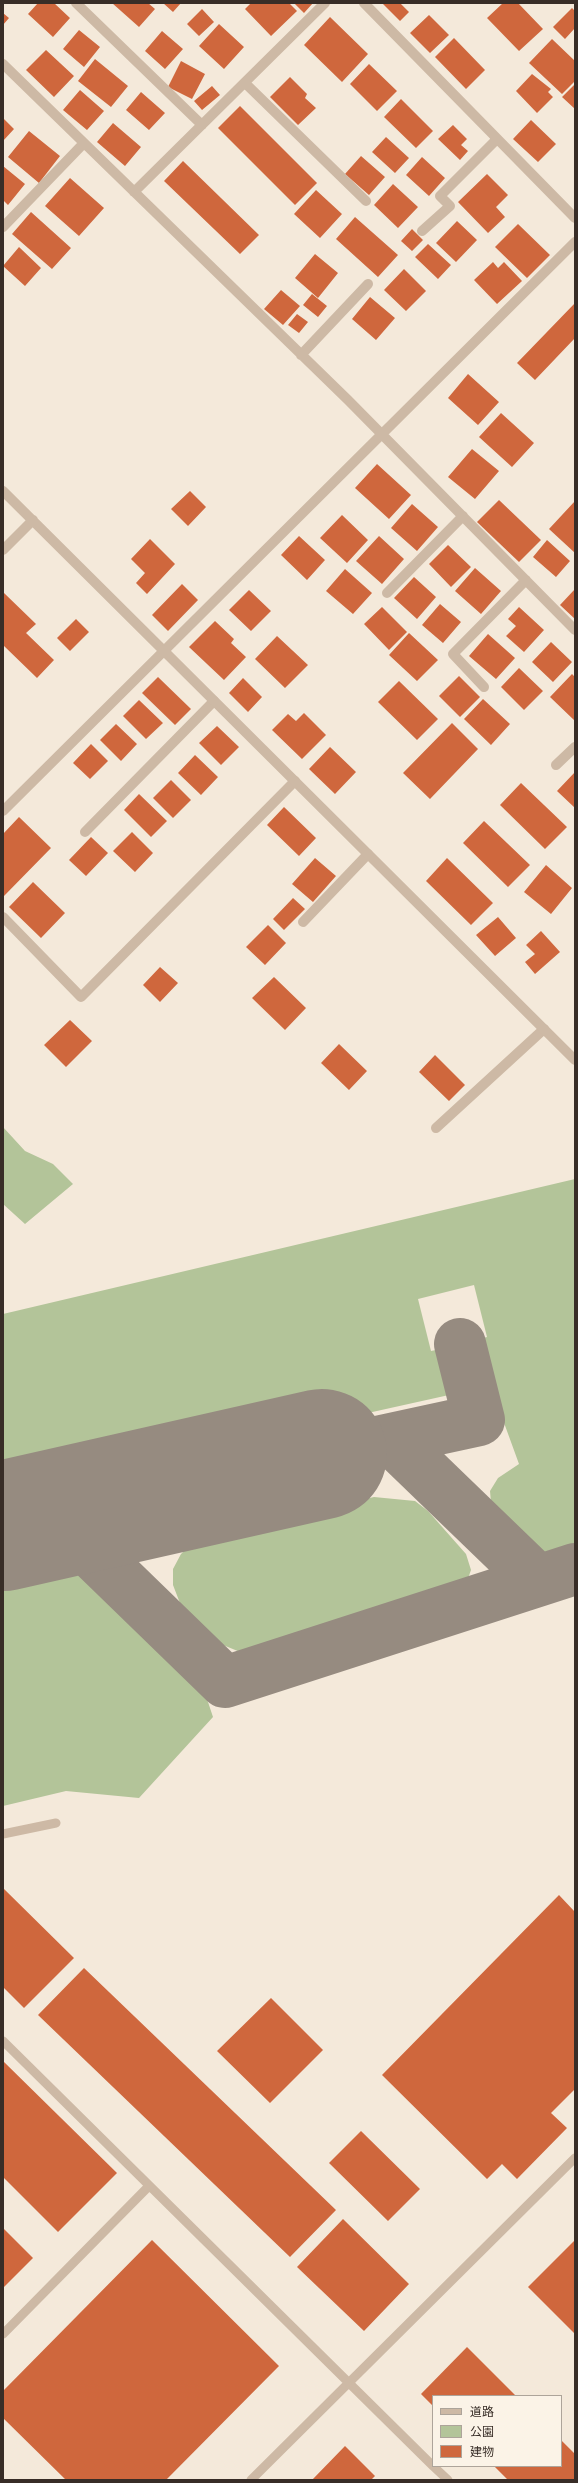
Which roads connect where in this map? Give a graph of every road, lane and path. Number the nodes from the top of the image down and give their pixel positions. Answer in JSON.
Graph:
{"nodes":[{"id":1,"x":76,"y":3,"type":"edge"},
{"id":2,"x":325,"y":3,"type":"edge"},
{"id":3,"x":364,"y":3,"type":"edge"},
{"id":4,"x":3,"y":64,"type":"edge"},
{"id":5,"x":245,"y":83,"type":"junction"},
{"id":6,"x":202,"y":125,"type":"junction"},
{"id":7,"x":497,"y":139,"type":"junction"},
{"id":8,"x":84,"y":144,"type":"junction"},
{"id":9,"x":134,"y":192,"type":"junction"},
{"id":10,"x":366,"y":201,"type":"dead end"},
{"id":11,"x":575,"y":218,"type":"edge"},
{"id":12,"x":3,"y":227,"type":"edge"},
{"id":13,"x":422,"y":231,"type":"dead end"},
{"id":14,"x":575,"y":242,"type":"edge"},
{"id":15,"x":368,"y":284,"type":"dead end"},
{"id":16,"x":301,"y":355,"type":"junction"},
{"id":17,"x":380,"y":434,"type":"junction"},
{"id":18,"x":3,"y":491,"type":"edge"},
{"id":19,"x":463,"y":516,"type":"junction"},
{"id":20,"x":32,"y":520,"type":"junction"},
{"id":21,"x":3,"y":550,"type":"edge"},
{"id":22,"x":526,"y":580,"type":"junction"},
{"id":23,"x":387,"y":593,"type":"dead end"},
{"id":24,"x":575,"y":630,"type":"edge"},
{"id":25,"x":163,"y":650,"type":"junction"},
{"id":26,"x":484,"y":688,"type":"dead end"},
{"id":27,"x":214,"y":701,"type":"junction"},
{"id":28,"x":575,"y":747,"type":"edge"},
{"id":29,"x":556,"y":765,"type":"dead end"},
{"id":30,"x":295,"y":781,"type":"junction"},
{"id":31,"x":3,"y":811,"type":"edge"},
{"id":32,"x":85,"y":832,"type":"dead end"},
{"id":33,"x":368,"y":854,"type":"junction"},
{"id":34,"x":3,"y":917,"type":"edge"},
{"id":35,"x":303,"y":922,"type":"dead end"},
{"id":36,"x":544,"y":1029,"type":"junction"},
{"id":37,"x":575,"y":1060,"type":"edge"},
{"id":38,"x":436,"y":1128,"type":"dead end"},
{"id":39,"x":56,"y":1823,"type":"dead end"},
{"id":40,"x":3,"y":1834,"type":"edge"},
{"id":41,"x":3,"y":2040,"type":"edge"},
{"id":42,"x":575,"y":2158,"type":"edge"},
{"id":43,"x":149,"y":2186,"type":"junction"},
{"id":44,"x":3,"y":2334,"type":"edge"},
{"id":45,"x":348,"y":2383,"type":"junction"},
{"id":46,"x":432,"y":2465,"type":"edge"},
{"id":47,"x":434,"y":2467,"type":"edge"},
{"id":48,"x":251,"y":2480,"type":"edge"},
{"id":49,"x":448,"y":2480,"type":"edge"}],
"edges":[{"from":1,"to":6,"type":"street"},
{"from":2,"to":5,"type":"street"},
{"from":3,"to":7,"type":"street"},
{"from":4,"to":8,"type":"street"},
{"from":5,"to":6,"type":"street"},
{"from":5,"to":10,"type":"street"},
{"from":6,"to":9,"type":"street"},
{"from":7,"to":11,"type":"street"},
{"from":7,"to":13,"type":"street"},
{"from":8,"to":9,"type":"street"},
{"from":8,"to":12,"type":"street"},
{"from":9,"to":16,"type":"street"},
{"from":14,"to":17,"type":"street"},
{"from":15,"to":16,"type":"street"},
{"from":16,"to":17,"type":"street"},
{"from":17,"to":19,"type":"street"},
{"from":17,"to":25,"type":"street"},
{"from":18,"to":20,"type":"street"},
{"from":19,"to":22,"type":"street"},
{"from":19,"to":23,"type":"street"},
{"from":20,"to":21,"type":"street"},
{"from":20,"to":25,"type":"street"},
{"from":22,"to":24,"type":"street"},
{"from":22,"to":26,"type":"street"},
{"from":25,"to":27,"type":"street"},
{"from":25,"to":31,"type":"street"},
{"from":27,"to":30,"type":"street"},
{"from":27,"to":32,"type":"street"},
{"from":28,"to":29,"type":"street"},
{"from":30,"to":33,"type":"street"},
{"from":30,"to":34,"type":"street"},
{"from":33,"to":35,"type":"street"},
{"from":33,"to":36,"type":"street"},
{"from":36,"to":37,"type":"street"},
{"from":36,"to":38,"type":"street"},
{"from":39,"to":40,"type":"lane"},
{"from":41,"to":43,"type":"lane"},
{"from":42,"to":45,"type":"lane"},
{"from":43,"to":44,"type":"lane"},
{"from":43,"to":45,"type":"lane"},
{"from":45,"to":46,"type":"lane"},
{"from":45,"to":48,"type":"lane"},
{"from":47,"to":49,"type":"lane"}]}
